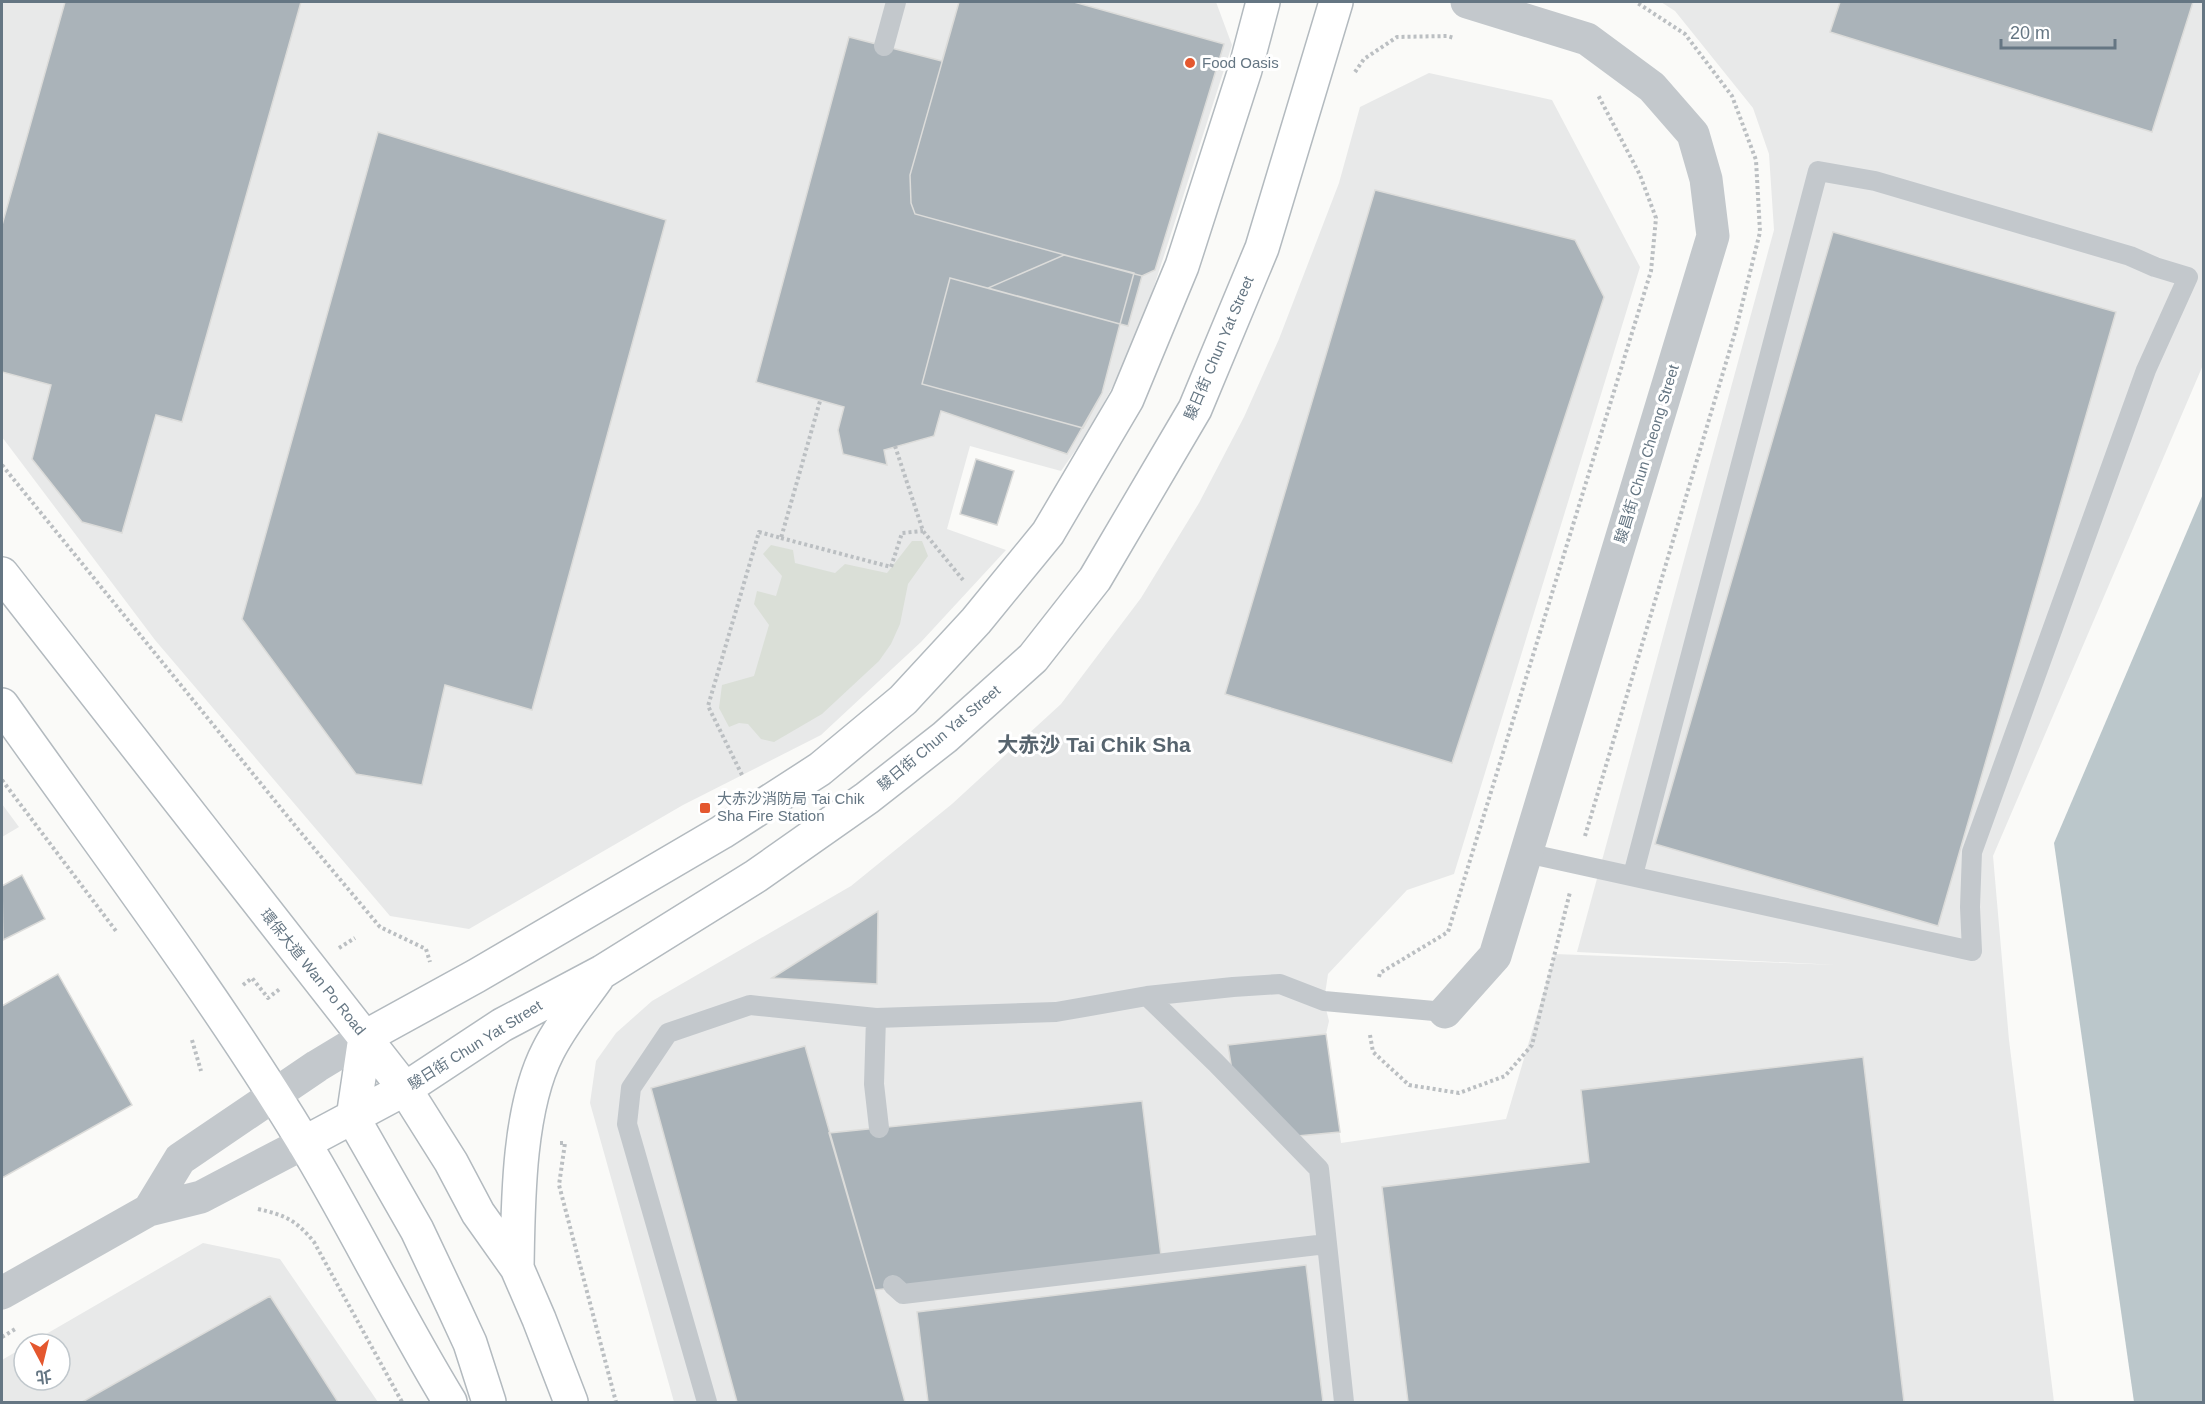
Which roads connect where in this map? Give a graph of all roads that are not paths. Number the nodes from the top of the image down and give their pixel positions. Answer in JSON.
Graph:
{"nodes":[{"id":1,"x":896,"y":2,"type":"edge"},
{"id":2,"x":1263,"y":2,"type":"edge"},
{"id":3,"x":1336,"y":2,"type":"edge"},
{"id":4,"x":1467,"y":2,"type":"edge"},
{"id":5,"x":884,"y":46,"type":"dead end"},
{"id":6,"x":2,"y":574,"type":"edge"},
{"id":7,"x":2,"y":705,"type":"edge"},
{"id":8,"x":1526,"y":853,"type":"junction"},
{"id":9,"x":1633,"y":874,"type":"junction"},
{"id":10,"x":602,"y":972,"type":"junction"},
{"id":11,"x":1146,"y":996,"type":"junction"},
{"id":12,"x":1444,"y":1012,"type":"joint"},
{"id":13,"x":876,"y":1018,"type":"junction"},
{"id":14,"x":365,"y":1037,"type":"junction"},
{"id":15,"x":405,"y":1089,"type":"junction"},
{"id":16,"x":274,"y":1095,"type":"junction"},
{"id":17,"x":353,"y":1118,"type":"junction"},
{"id":18,"x":879,"y":1128,"type":"dead end"},
{"id":19,"x":304,"y":1143,"type":"junction"},
{"id":20,"x":149,"y":1210,"type":"junction"},
{"id":21,"x":1326,"y":1244,"type":"junction"},
{"id":22,"x":517,"y":1268,"type":"junction"},
{"id":23,"x":893,"y":1285,"type":"dead end"},
{"id":24,"x":2,"y":1293,"type":"edge"},
{"id":25,"x":450,"y":1402,"type":"edge"},
{"id":26,"x":489,"y":1402,"type":"edge"},
{"id":27,"x":572,"y":1402,"type":"edge"},
{"id":28,"x":707,"y":1402,"type":"edge"},
{"id":29,"x":1344,"y":1402,"type":"edge"}],
"edges":[{"from":1,"to":5,"type":"lane"},
{"from":2,"to":14,"type":"street","name":"駿日街 Chun Yat Street"},
{"from":3,"to":10,"type":"street","name":"駿日街 Chun Yat Street"},
{"from":4,"to":8,"type":"street","name":"駿昌街 Chun Cheong Street"},
{"from":6,"to":14,"type":"street","name":"環保大道 Wan Po Road"},
{"from":7,"to":16,"type":"street"},
{"from":8,"to":9,"type":"lane"},
{"from":8,"to":12,"type":"street","name":"駿昌街 Chun Cheong Street"},
{"from":9,"to":9,"type":"lane"},
{"from":10,"to":15,"type":"street","name":"駿日街 Chun Yat Street"},
{"from":10,"to":22,"type":"street"},
{"from":11,"to":12,"type":"lane"},
{"from":11,"to":13,"type":"lane"},
{"from":11,"to":21,"type":"lane"},
{"from":13,"to":18,"type":"lane"},
{"from":13,"to":28,"type":"lane"},
{"from":14,"to":15,"type":"street","name":"環保大道 Wan Po Road"},
{"from":14,"to":16,"type":"street","name":"駿日街 Chun Yat Street"},
{"from":14,"to":17,"type":"street"},
{"from":15,"to":17,"type":"street","name":"駿日街 Chun Yat Street"},
{"from":15,"to":22,"type":"street","name":"環保大道 Wan Po Road"},
{"from":16,"to":19,"type":"street"},
{"from":16,"to":20,"type":"street","name":"駿日街 Chun Yat Street"},
{"from":17,"to":19,"type":"street","name":"駿日街 Chun Yat Street"},
{"from":17,"to":26,"type":"street"},
{"from":19,"to":20,"type":"street","name":"駿日街 Chun Yat Street"},
{"from":19,"to":25,"type":"street"},
{"from":20,"to":24,"type":"street","name":"駿日街 Chun Yat Street"},
{"from":21,"to":23,"type":"lane"},
{"from":21,"to":29,"type":"lane"},
{"from":22,"to":27,"type":"street","name":"環保大道 Wan Po Road"}]}
